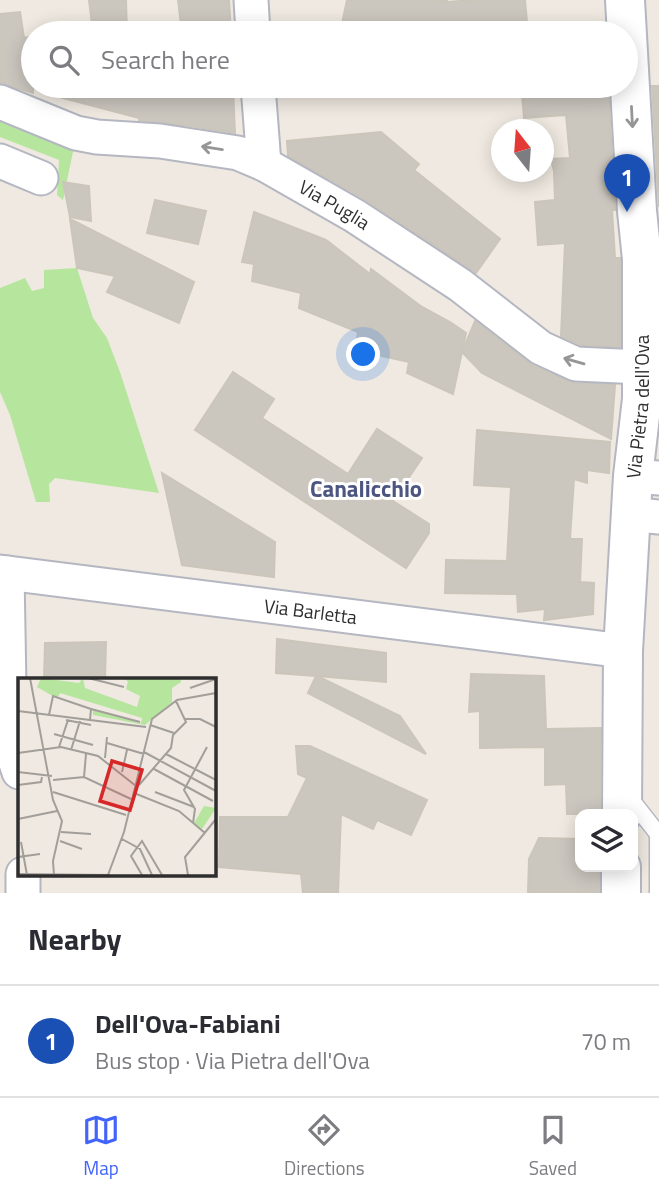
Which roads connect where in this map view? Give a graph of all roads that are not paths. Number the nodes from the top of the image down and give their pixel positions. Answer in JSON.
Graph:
{"nodes":[{"id":1,"x":251,"y":0,"type":"edge"},
{"id":2,"x":625,"y":0,"type":"edge"},
{"id":3,"x":252,"y":21,"type":"edge"},
{"id":4,"x":626,"y":21,"type":"edge"},
{"id":5,"x":259,"y":98,"type":"edge"},
{"id":6,"x":631,"y":98,"type":"edge"},
{"id":7,"x":0,"y":102,"type":"edge"},
{"id":8,"x":0,"y":161,"type":"edge"},
{"id":9,"x":264,"y":164,"type":"junction"},
{"id":10,"x":41,"y":178,"type":"dead end"},
{"id":11,"x":649,"y":358,"type":"edge"},
{"id":12,"x":646,"y":477,"type":"edge"},
{"id":13,"x":644,"y":516,"type":"edge"},
{"id":14,"x":4,"y":572,"type":"edge"},
{"id":15,"x":623,"y":651,"type":"junction"},
{"id":16,"x":18,"y":769,"type":"edge"},
{"id":17,"x":622,"y":801,"type":"edge"},
{"id":18,"x":621,"y":872,"type":"edge"},
{"id":19,"x":621,"y":893,"type":"edge"},
{"id":20,"x":658,"y":893,"type":"edge"}],
"edges":[{"from":1,"to":3,"type":"street"},
{"from":2,"to":4,"type":"main road","name":"Via Pietra dell'Ova","one_way":true},
{"from":5,"to":9,"type":"street"},
{"from":6,"to":11,"type":"main road","name":"Via Pietra dell'Ova","one_way":true},
{"from":9,"to":7,"type":"street","name":"Via Puglia","one_way":true},
{"from":8,"to":10,"type":"street"},
{"from":11,"to":9,"type":"street","name":"Via Puglia","one_way":true},
{"from":11,"to":12,"type":"main road","name":"Via Pietra dell'Ova"},
{"from":12,"to":13,"type":"main road","name":"Via Pietra dell'Ova"},
{"from":13,"to":15,"type":"main road","name":"Via Pietra dell'Ova"},
{"from":14,"to":15,"type":"street","name":"Via Barletta"},
{"from":14,"to":16,"type":"street"},
{"from":15,"to":17,"type":"main road","name":"Via Pietra dell'Ova"},
{"from":17,"to":20,"type":"lane"},
{"from":18,"to":19,"type":"main road"}]}
